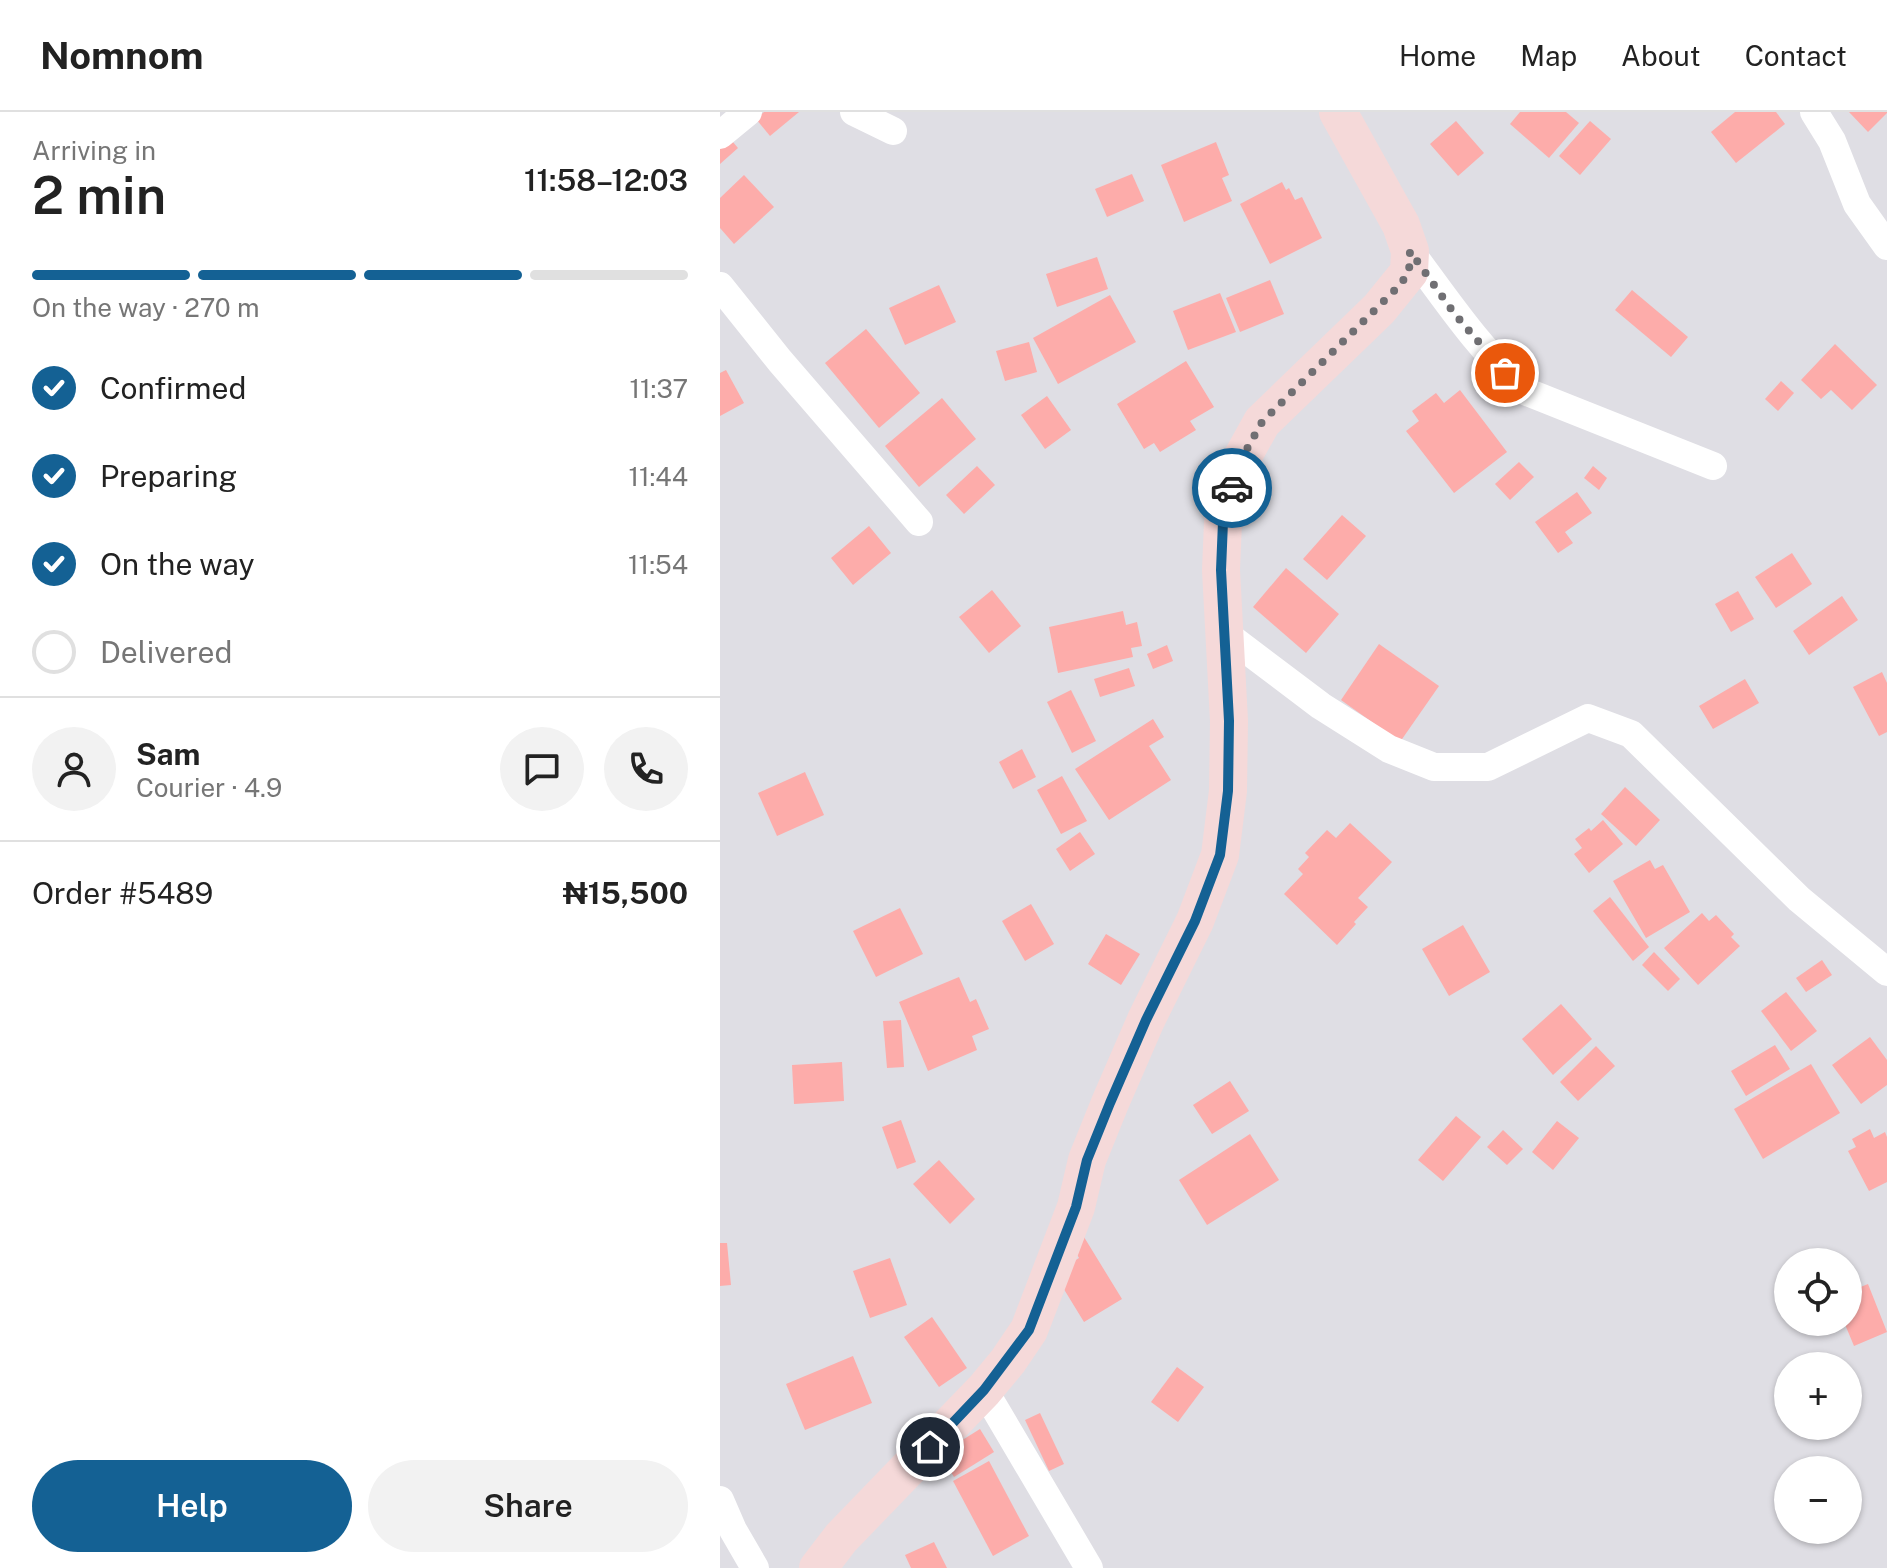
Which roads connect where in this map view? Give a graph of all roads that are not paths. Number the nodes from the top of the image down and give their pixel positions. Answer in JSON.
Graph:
{"nodes":[{"id":1,"x":748,"y":112,"type":"edge"},
{"id":2,"x":854,"y":112,"type":"edge"},
{"id":3,"x":1338,"y":112,"type":"edge"},
{"id":4,"x":1814,"y":112,"type":"edge"},
{"id":5,"x":893,"y":131,"type":"dead end"},
{"id":6,"x":720,"y":135,"type":"edge"},
{"id":7,"x":1887,"y":246,"type":"edge"},
{"id":8,"x":1410,"y":251,"type":"junction"},
{"id":9,"x":720,"y":286,"type":"edge"},
{"id":10,"x":1713,"y":466,"type":"dead end"},
{"id":11,"x":919,"y":522,"type":"dead end"},
{"id":12,"x":1223,"y":632,"type":"junction"},
{"id":13,"x":1887,"y":972,"type":"edge"},
{"id":14,"x":984,"y":1390,"type":"junction"},
{"id":15,"x":720,"y":1500,"type":"edge"},
{"id":16,"x":755,"y":1568,"type":"edge"},
{"id":17,"x":818,"y":1568,"type":"edge"},
{"id":18,"x":1089,"y":1568,"type":"edge"}],
"edges":[{"from":1,"to":6,"type":"street"},
{"from":2,"to":5,"type":"street"},
{"from":3,"to":8,"type":"street"},
{"from":4,"to":7,"type":"street"},
{"from":8,"to":10,"type":"street"},
{"from":8,"to":12,"type":"street"},
{"from":9,"to":11,"type":"street"},
{"from":12,"to":13,"type":"street"},
{"from":12,"to":14,"type":"street"},
{"from":14,"to":17,"type":"street"},
{"from":14,"to":18,"type":"street"},
{"from":15,"to":16,"type":"street"}]}
